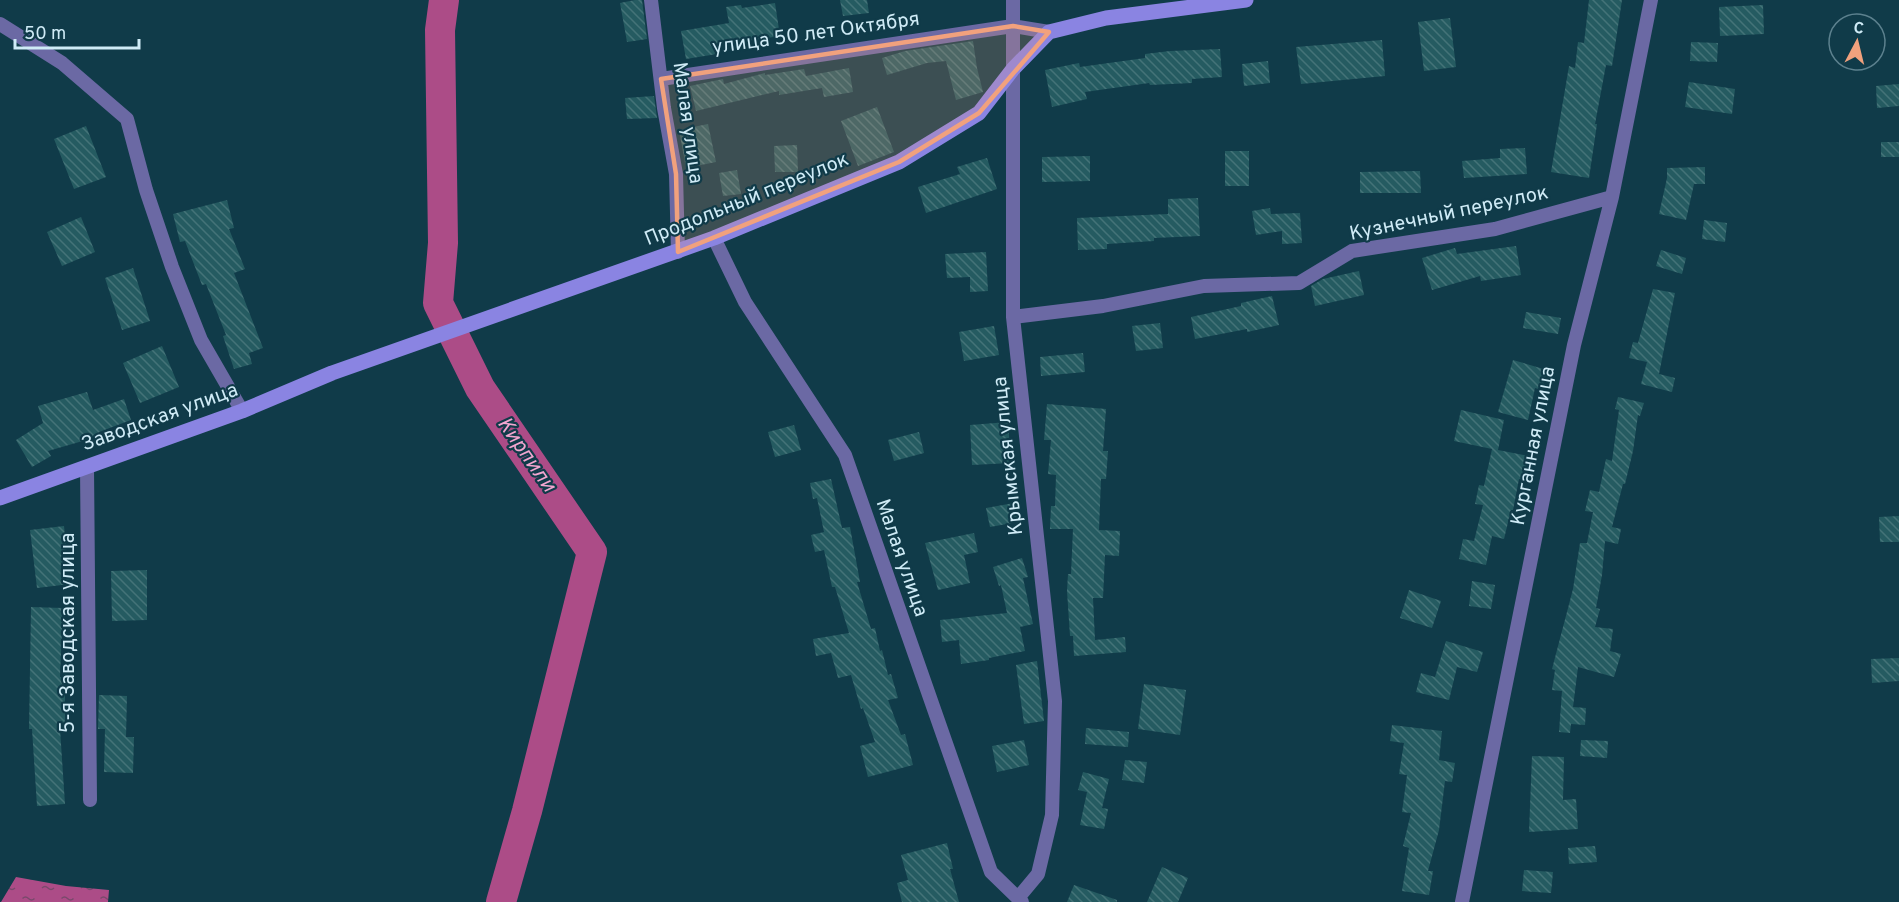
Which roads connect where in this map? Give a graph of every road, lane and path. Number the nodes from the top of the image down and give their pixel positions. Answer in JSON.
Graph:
{"nodes":[{"id":1,"x":651,"y":0,"type":"edge"},
{"id":2,"x":1013,"y":0,"type":"edge"},
{"id":3,"x":1246,"y":0,"type":"edge"},
{"id":4,"x":1651,"y":0,"type":"edge"},
{"id":5,"x":0,"y":24,"type":"edge"},
{"id":6,"x":1013,"y":27,"type":"junction"},
{"id":7,"x":1049,"y":32,"type":"junction"},
{"id":8,"x":1013,"y":69,"type":"junction"},
{"id":9,"x":660,"y":79,"type":"junction"},
{"id":10,"x":1612,"y":197,"type":"junction"},
{"id":11,"x":714,"y":238,"type":"junction"},
{"id":12,"x":678,"y":252,"type":"junction"},
{"id":13,"x":1013,"y":317,"type":"junction"},
{"id":14,"x":332,"y":373,"type":"joint"},
{"id":15,"x":242,"y":411,"type":"junction"},
{"id":16,"x":87,"y":467,"type":"junction"},
{"id":17,"x":0,"y":498,"type":"edge"},
{"id":18,"x":90,"y":800,"type":"dead end"},
{"id":19,"x":1020,"y":900,"type":"edge"},
{"id":20,"x":1462,"y":902,"type":"edge"}],
"edges":[{"from":1,"to":9,"type":"street","name":"Малая улица"},
{"from":2,"to":6,"type":"street","name":"Крымская улица"},
{"from":3,"to":7,"type":"street","name":"улица 50 лет Октября"},
{"from":4,"to":10,"type":"street","name":"Курганная улица"},
{"from":5,"to":15,"type":"street"},
{"from":6,"to":7,"type":"street","name":"улица 50 лет Октября"},
{"from":6,"to":8,"type":"street","name":"Крымская улица"},
{"from":6,"to":9,"type":"street","name":"улица 50 лет Октября"},
{"from":7,"to":8,"type":"street"},
{"from":8,"to":11,"type":"street","name":"Продольный переулок"},
{"from":8,"to":13,"type":"street","name":"Крымская улица"},
{"from":9,"to":12,"type":"street","name":"Малая улица"},
{"from":10,"to":13,"type":"street","name":"Кузнечный переулок"},
{"from":10,"to":20,"type":"street","name":"Курганная улица"},
{"from":11,"to":12,"type":"street","name":"Продольный переулок"},
{"from":11,"to":19,"type":"street","name":"Малая улица"},
{"from":12,"to":14,"type":"street","name":"Продольный переулок"},
{"from":13,"to":19,"type":"street","name":"Крымская улица"},
{"from":14,"to":15,"type":"street","name":"Заводская улица"},
{"from":15,"to":16,"type":"street","name":"Заводская улица"},
{"from":16,"to":17,"type":"street","name":"Заводская улица"},
{"from":16,"to":18,"type":"street","name":"5-я Заводская улица"}]}
